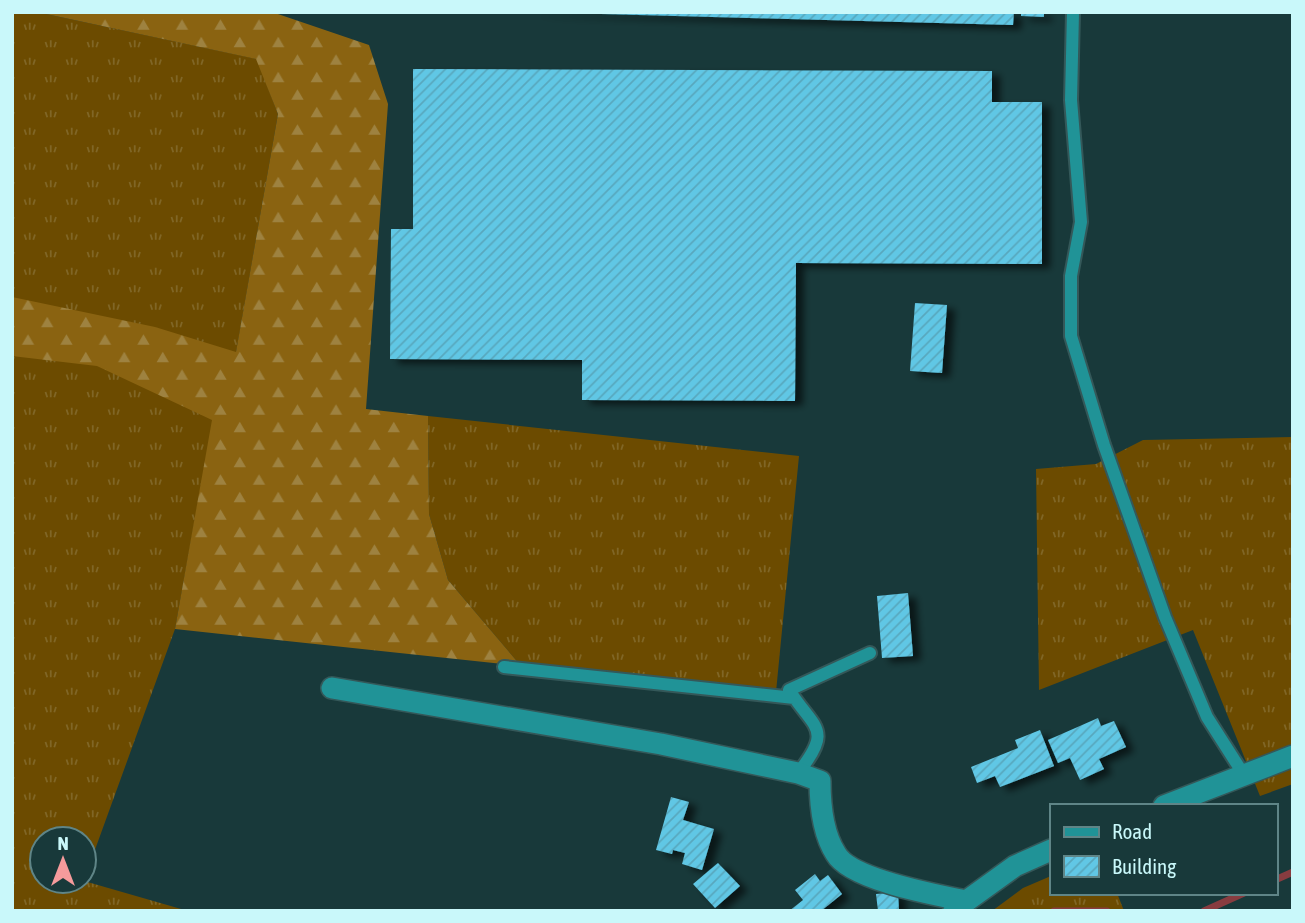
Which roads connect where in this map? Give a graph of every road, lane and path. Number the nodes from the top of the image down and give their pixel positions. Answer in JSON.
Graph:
{"nodes":[{"id":1,"x":1073,"y":12,"type":"edge"},
{"id":2,"x":870,"y":653,"type":"dead end"},
{"id":3,"x":504,"y":667,"type":"dead end"},
{"id":4,"x":332,"y":688,"type":"dead end"},
{"id":5,"x":794,"y":698,"type":"junction"},
{"id":6,"x":1293,"y":756,"type":"edge"},
{"id":7,"x":798,"y":773,"type":"junction"},
{"id":8,"x":1244,"y":775,"type":"junction"},
{"id":9,"x":1169,"y":804,"type":"edge"},
{"id":10,"x":1050,"y":850,"type":"edge"},
{"id":11,"x":959,"y":906,"type":"edge"}],
"edges":[{"from":1,"to":8,"type":"lane"},
{"from":2,"to":5,"type":"lane"},
{"from":3,"to":5,"type":"lane"},
{"from":4,"to":7,"type":"street"},
{"from":5,"to":7,"type":"lane"},
{"from":6,"to":8,"type":"street"},
{"from":7,"to":11,"type":"street"},
{"from":8,"to":9,"type":"street"},
{"from":10,"to":11,"type":"street"}]}
